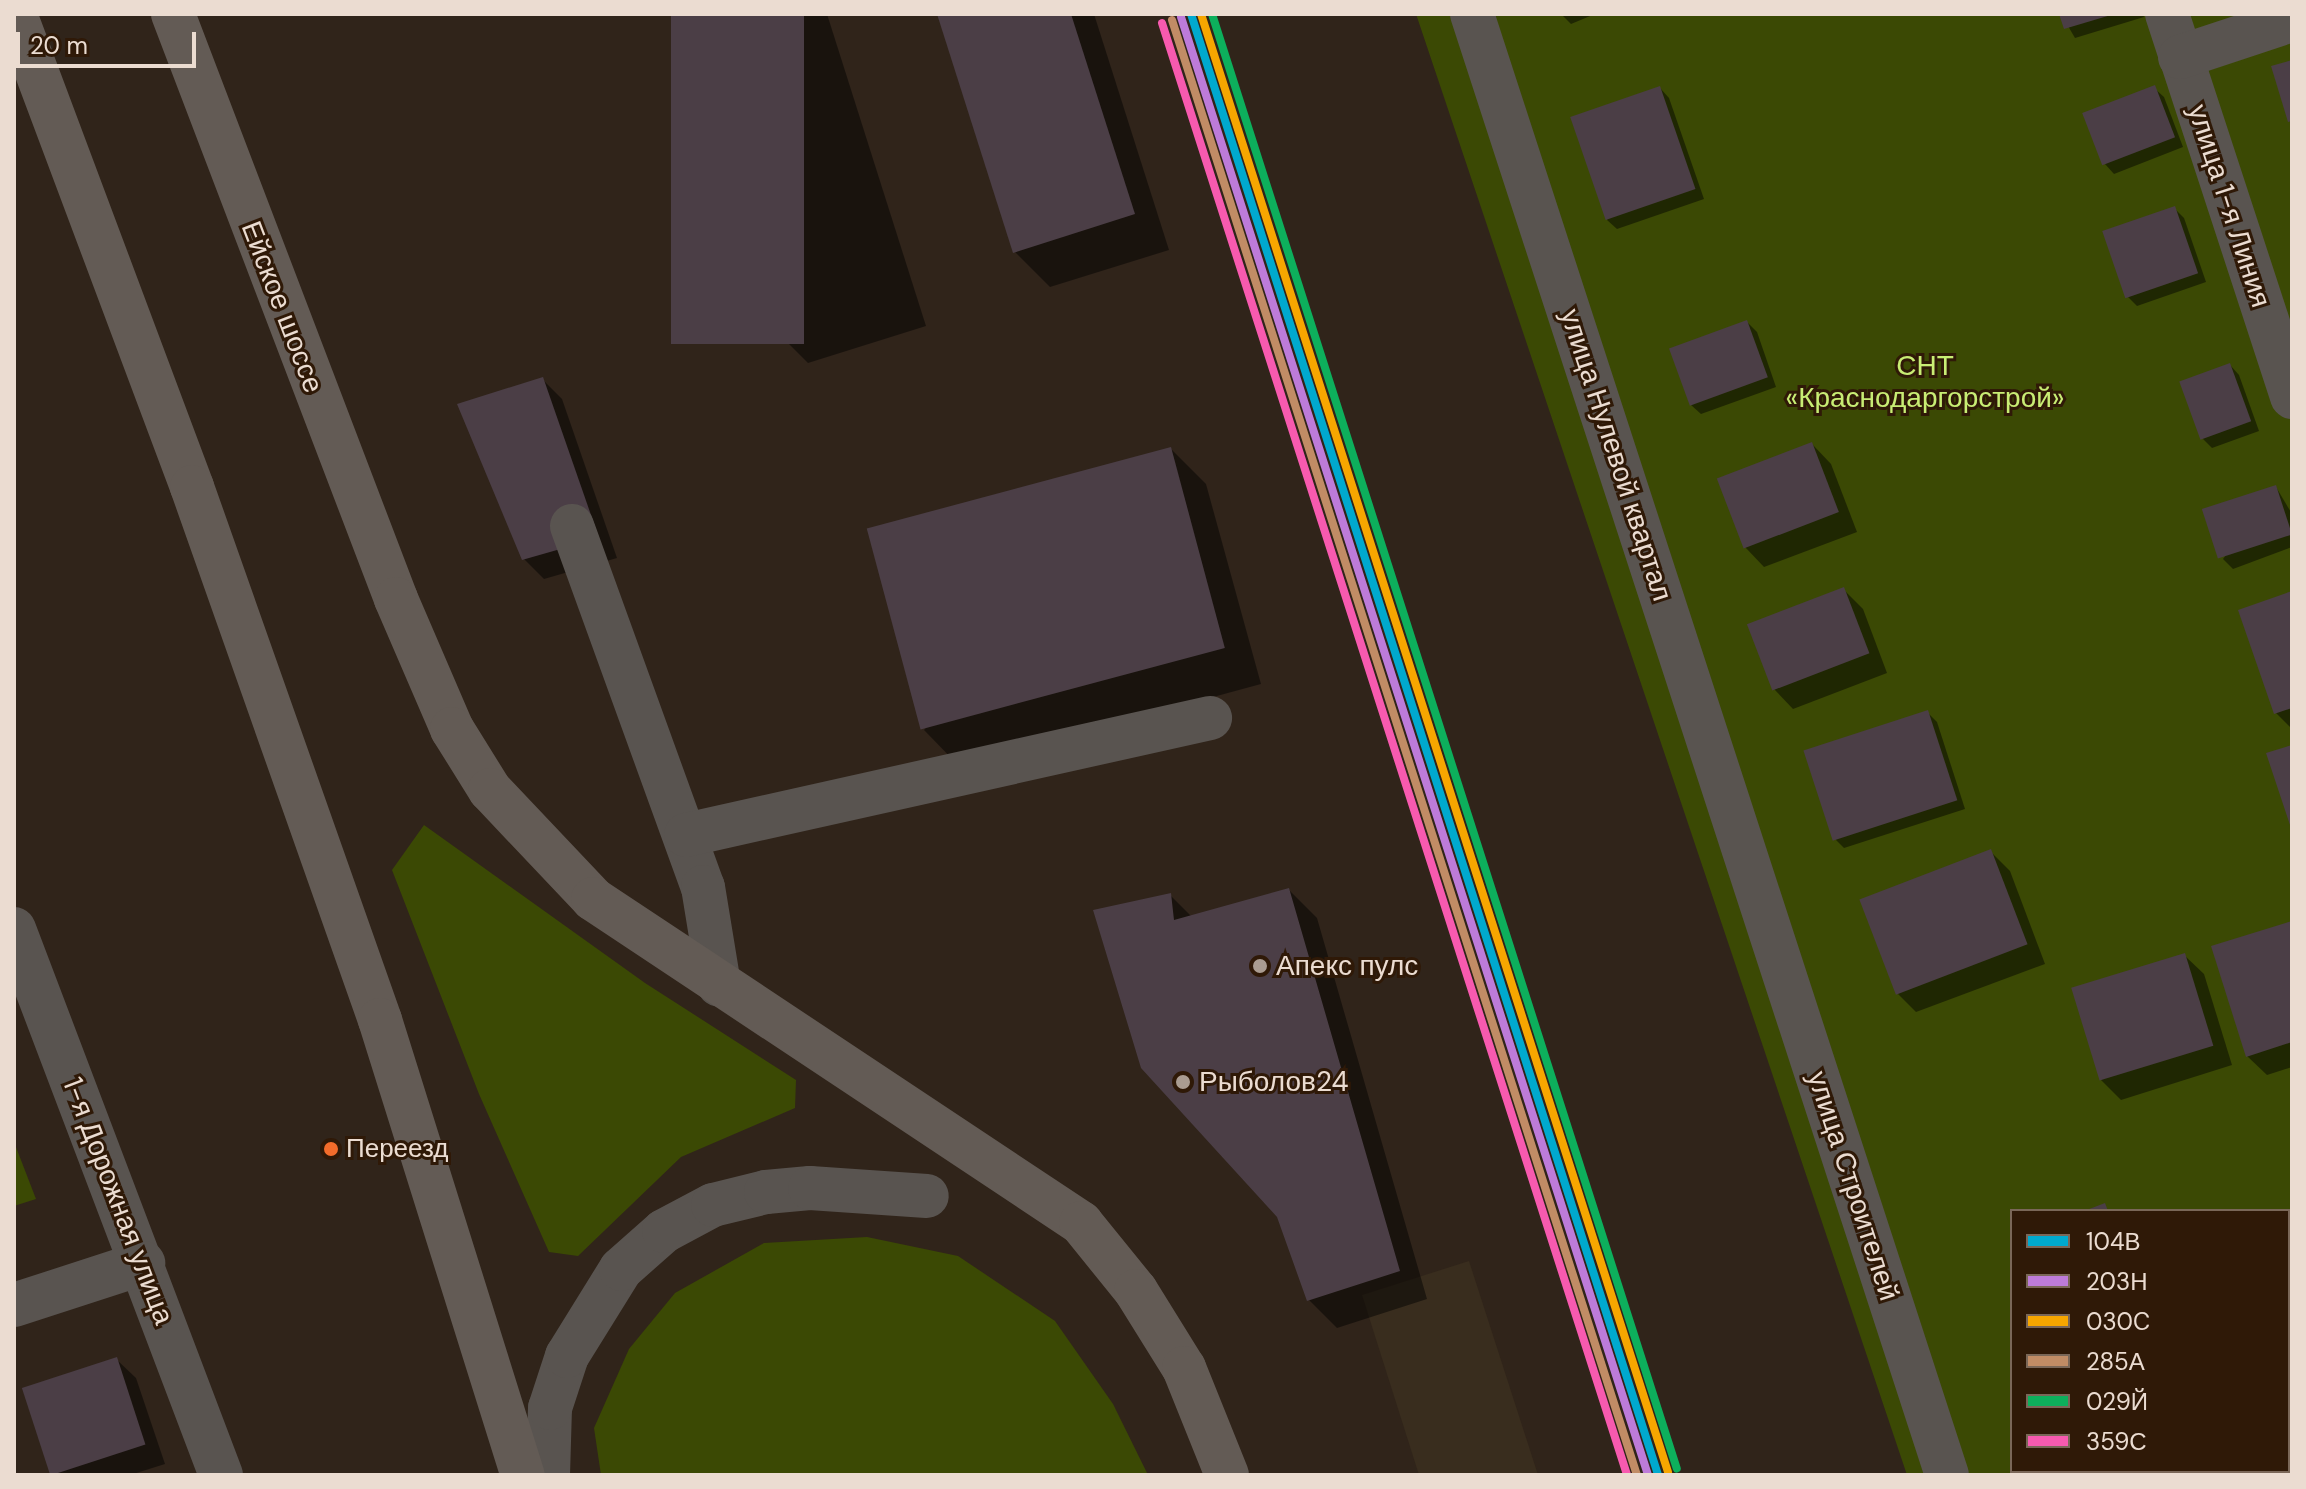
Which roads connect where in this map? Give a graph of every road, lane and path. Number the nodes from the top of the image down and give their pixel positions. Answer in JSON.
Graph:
{"nodes":[{"id":1,"x":15,"y":14,"type":"edge"},
{"id":2,"x":173,"y":14,"type":"edge"},
{"id":3,"x":1472,"y":14,"type":"edge"},
{"id":4,"x":2167,"y":14,"type":"edge"},
{"id":5,"x":2292,"y":20,"type":"edge"},
{"id":6,"x":2180,"y":57,"type":"junction"},
{"id":7,"x":2292,"y":397,"type":"edge"},
{"id":8,"x":572,"y":526,"type":"dead end"},
{"id":9,"x":1210,"y":718,"type":"dead end"},
{"id":10,"x":686,"y":835,"type":"junction"},
{"id":11,"x":1759,"y":897,"type":"joint"},
{"id":12,"x":14,"y":929,"type":"edge"},
{"id":13,"x":719,"y":985,"type":"junction"},
{"id":14,"x":927,"y":1196,"type":"dead end"},
{"id":15,"x":143,"y":1263,"type":"junction"},
{"id":16,"x":14,"y":1305,"type":"edge"},
{"id":17,"x":221,"y":1475,"type":"edge"},
{"id":18,"x":523,"y":1475,"type":"edge"},
{"id":19,"x":548,"y":1475,"type":"edge"},
{"id":20,"x":1227,"y":1475,"type":"edge"},
{"id":21,"x":1947,"y":1475,"type":"edge"}],
"edges":[{"from":1,"to":18,"type":"main road"},
{"from":2,"to":13,"type":"main road","name":"Ейское шоссе"},
{"from":3,"to":11,"type":"street","name":"улица Нулевой квартал"},
{"from":4,"to":6,"type":"street","name":"улица 1-я Линия"},
{"from":5,"to":6,"type":"street"},
{"from":6,"to":7,"type":"street","name":"улица 1-я Линия"},
{"from":8,"to":10,"type":"street"},
{"from":9,"to":10,"type":"street"},
{"from":10,"to":13,"type":"street"},
{"from":11,"to":21,"type":"street","name":"улица Строителей"},
{"from":12,"to":15,"type":"street","name":"1-я Дорожная улица"},
{"from":13,"to":20,"type":"main road","name":"Ейское шоссе"},
{"from":14,"to":19,"type":"street"},
{"from":15,"to":16,"type":"street"},
{"from":15,"to":17,"type":"street","name":"1-я Дорожная улица"}]}
